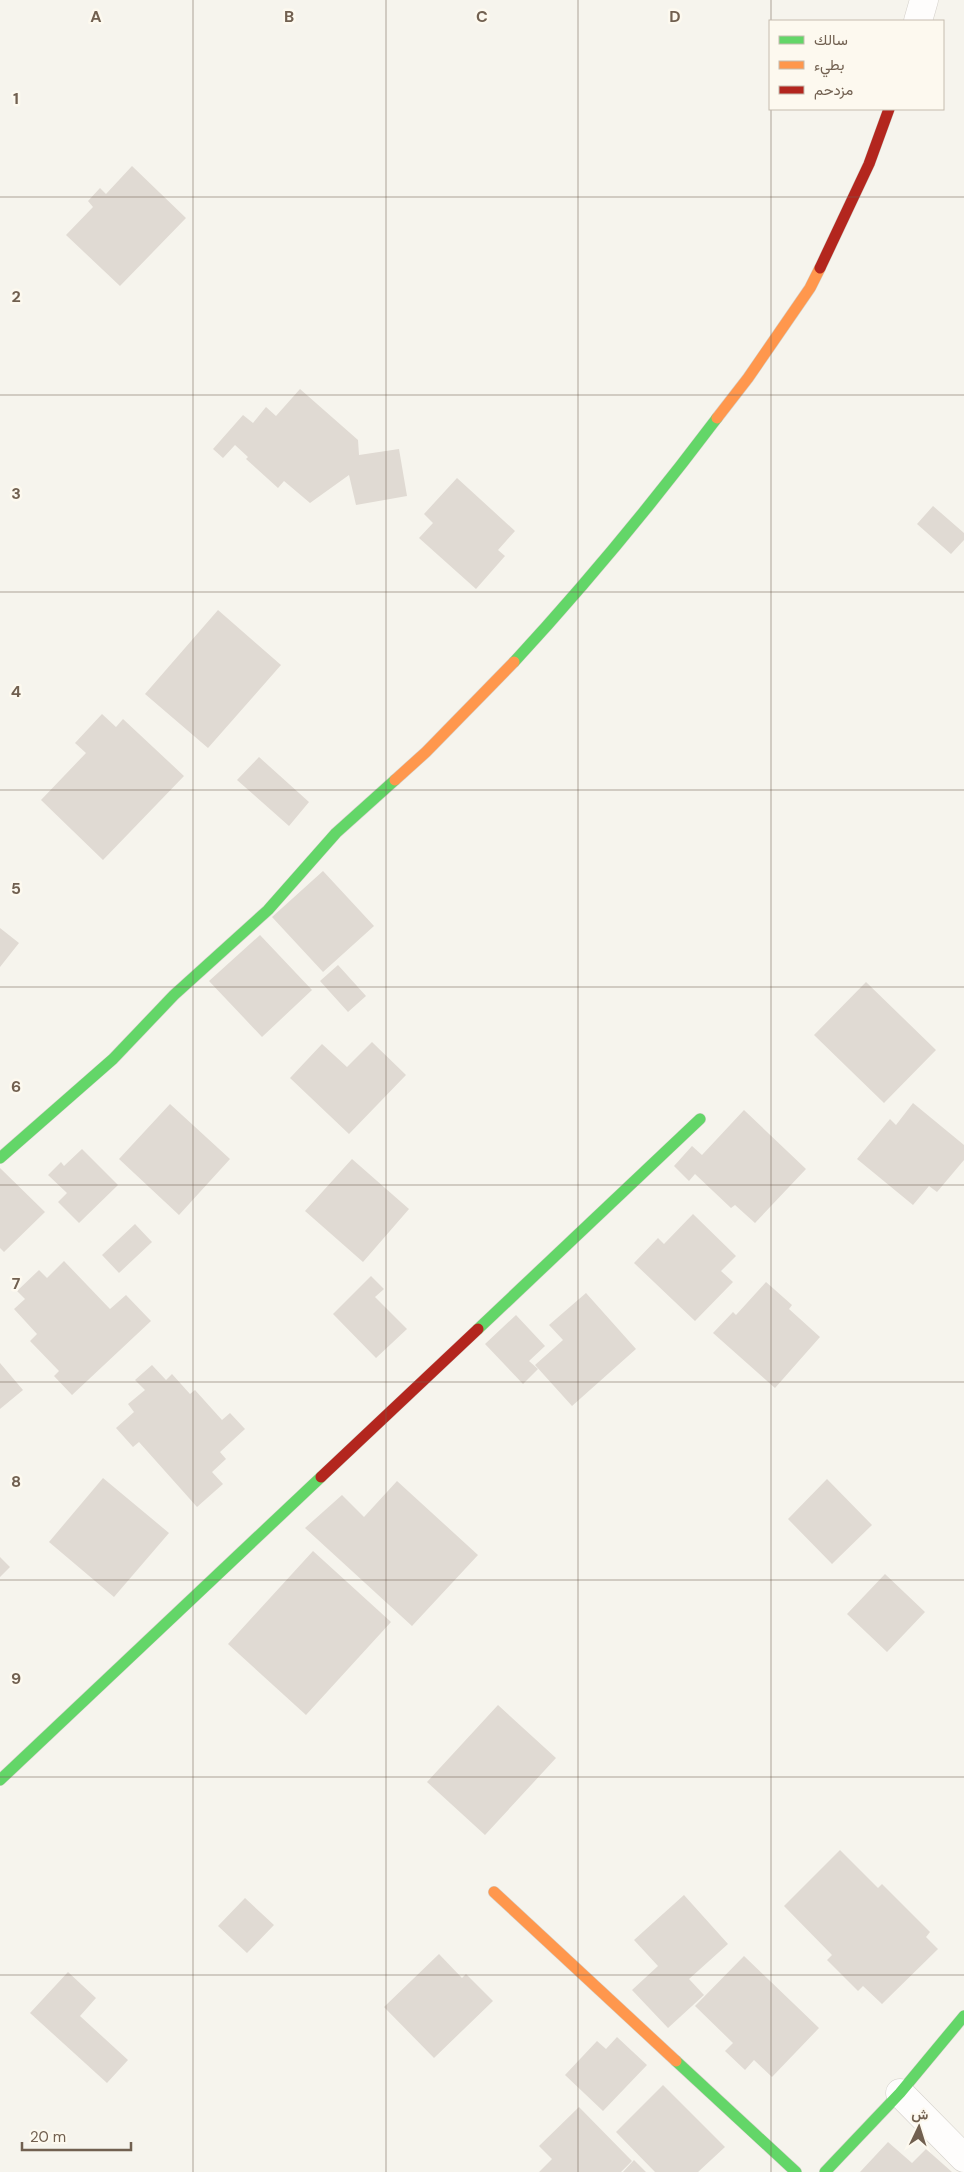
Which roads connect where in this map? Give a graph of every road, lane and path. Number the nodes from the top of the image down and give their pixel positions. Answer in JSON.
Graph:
{"nodes":[{"id":1,"x":924,"y":0,"type":"edge"},
{"id":2,"x":918,"y":20,"type":"edge"},
{"id":3,"x":889,"y":110,"type":"edge"},
{"id":4,"x":700,"y":1119,"type":"dead end"},
{"id":5,"x":0,"y":1158,"type":"edge"},
{"id":6,"x":0,"y":1780,"type":"edge"},
{"id":7,"x":494,"y":1892,"type":"dead end"},
{"id":8,"x":964,"y":2016,"type":"edge"},
{"id":9,"x":900,"y":2093,"type":"junction"},
{"id":10,"x":964,"y":2158,"type":"edge"},
{"id":11,"x":796,"y":2172,"type":"edge"},
{"id":12,"x":825,"y":2172,"type":"edge"}],
"edges":[{"from":1,"to":2,"type":"street"},
{"from":3,"to":5,"type":"street"},
{"from":4,"to":6,"type":"street"},
{"from":7,"to":11,"type":"street"},
{"from":8,"to":9,"type":"street"},
{"from":9,"to":10,"type":"street"},
{"from":9,"to":12,"type":"street"}]}
